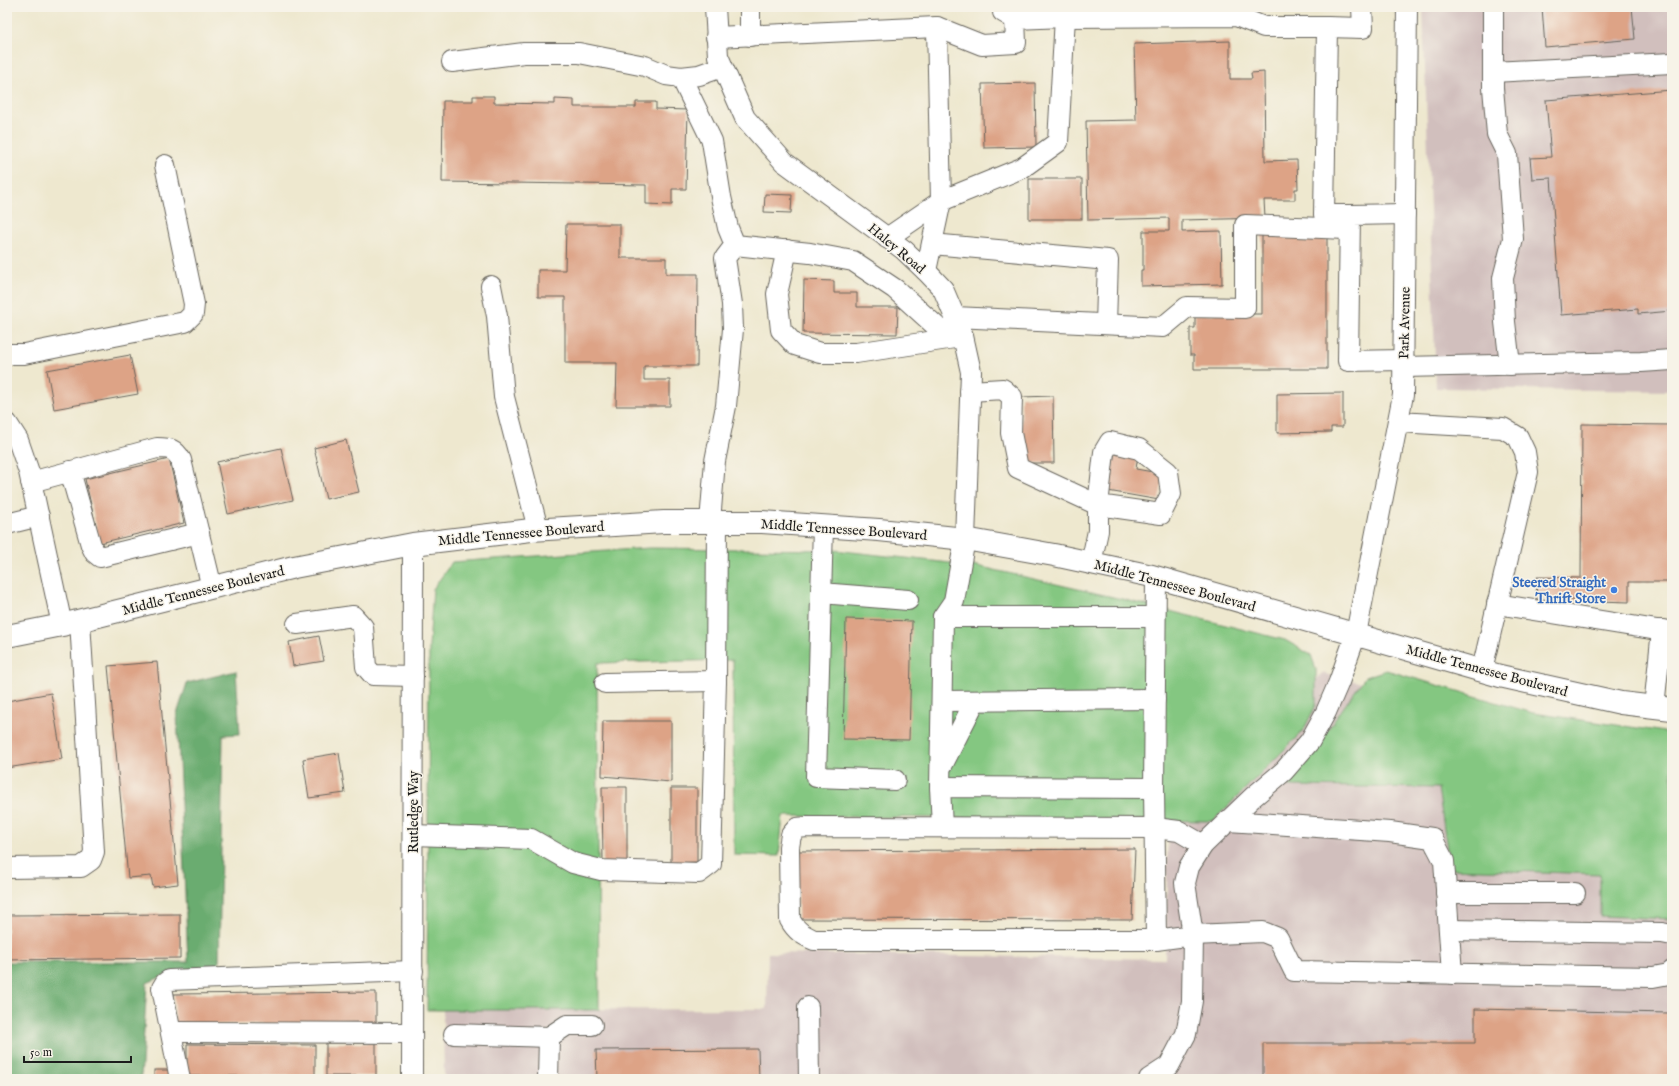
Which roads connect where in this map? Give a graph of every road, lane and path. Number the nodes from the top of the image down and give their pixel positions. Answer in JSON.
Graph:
{"nodes":[{"id":1,"x":714,"y":7,"type":"edge"},
{"id":2,"x":750,"y":7,"type":"edge"},
{"id":3,"x":1362,"y":7,"type":"edge"},
{"id":4,"x":1407,"y":7,"type":"edge"},
{"id":5,"x":1493,"y":7,"type":"edge"},
{"id":6,"x":1009,"y":13,"type":"edge"},
{"id":7,"x":1065,"y":17,"type":"junction"},
{"id":8,"x":937,"y":27,"type":"junction"},
{"id":9,"x":1327,"y":27,"type":"junction"},
{"id":10,"x":750,"y":36,"type":"junction"},
{"id":11,"x":716,"y":37,"type":"junction"},
{"id":12,"x":452,"y":62,"type":"dead end"},
{"id":13,"x":1672,"y":63,"type":"edge"},
{"id":14,"x":722,"y":67,"type":"junction"},
{"id":15,"x":1493,"y":72,"type":"junction"},
{"id":16,"x":681,"y":77,"type":"junction"},
{"id":17,"x":165,"y":165,"type":"dead end"},
{"id":18,"x":941,"y":201,"type":"junction"},
{"id":19,"x":1405,"y":214,"type":"junction"},
{"id":20,"x":1349,"y":222,"type":"junction"},
{"id":21,"x":887,"y":238,"type":"junction"},
{"id":22,"x":932,"y":244,"type":"junction"},
{"id":23,"x":735,"y":245,"type":"junction"},
{"id":24,"x":787,"y":250,"type":"junction"},
{"id":25,"x":926,"y":271,"type":"junction"},
{"id":26,"x":491,"y":286,"type":"dead end"},
{"id":27,"x":955,"y":317,"type":"junction"},
{"id":28,"x":1106,"y":324,"type":"junction"},
{"id":29,"x":963,"y":336,"type":"junction"},
{"id":30,"x":7,"y":354,"type":"edge"},
{"id":31,"x":1672,"y":360,"type":"edge"},
{"id":32,"x":1403,"y":364,"type":"junction"},
{"id":33,"x":1510,"y":365,"type":"junction"},
{"id":34,"x":970,"y":391,"type":"junction"},
{"id":35,"x":1398,"y":422,"type":"junction"},
{"id":36,"x":7,"y":423,"type":"edge"},
{"id":37,"x":70,"y":471,"type":"junction"},
{"id":38,"x":31,"y":482,"type":"junction"},
{"id":39,"x":39,"y":516,"type":"junction"},
{"id":40,"x":713,"y":522,"type":"junction"},
{"id":41,"x":7,"y":524,"type":"edge"},
{"id":42,"x":823,"y":526,"type":"junction"},
{"id":43,"x":538,"y":529,"type":"junction"},
{"id":44,"x":199,"y":533,"type":"junction"},
{"id":45,"x":964,"y":539,"type":"junction"},
{"id":46,"x":413,"y":544,"type":"junction"},
{"id":47,"x":1091,"y":563,"type":"junction"},
{"id":48,"x":1156,"y":577,"type":"junction"},
{"id":49,"x":212,"y":588,"type":"junction"},
{"id":50,"x":821,"y":593,"type":"junction"},
{"id":51,"x":908,"y":600,"type":"dead end"},
{"id":52,"x":1497,"y":604,"type":"junction"},
{"id":53,"x":943,"y":617,"type":"junction"},
{"id":54,"x":1155,"y":617,"type":"junction"},
{"id":55,"x":71,"y":623,"type":"junction"},
{"id":56,"x":297,"y":624,"type":"dead end"},
{"id":57,"x":1667,"y":630,"type":"edge"},
{"id":58,"x":1356,"y":634,"type":"junction"},
{"id":59,"x":7,"y":636,"type":"edge"},
{"id":60,"x":1482,"y":670,"type":"junction"},
{"id":61,"x":413,"y":676,"type":"junction"},
{"id":62,"x":716,"y":681,"type":"junction"},
{"id":63,"x":605,"y":683,"type":"dead end"},
{"id":64,"x":1155,"y":699,"type":"junction"},
{"id":65,"x":942,"y":701,"type":"junction"},
{"id":66,"x":975,"y":701,"type":"junction"},
{"id":67,"x":1663,"y":708,"type":"edge"},
{"id":68,"x":940,"y":778,"type":"junction"},
{"id":69,"x":895,"y":780,"type":"dead end"},
{"id":70,"x":1154,"y":788,"type":"junction"},
{"id":71,"x":1228,"y":821,"type":"junction"},
{"id":72,"x":942,"y":827,"type":"junction"},
{"id":73,"x":1155,"y":828,"type":"junction"},
{"id":74,"x":413,"y":835,"type":"junction"},
{"id":75,"x":1203,"y":845,"type":"junction"},
{"id":76,"x":7,"y":868,"type":"edge"},
{"id":77,"x":1446,"y":892,"type":"junction"},
{"id":78,"x":1575,"y":893,"type":"dead end"},
{"id":79,"x":1449,"y":930,"type":"junction"},
{"id":80,"x":1193,"y":935,"type":"junction"},
{"id":81,"x":1672,"y":936,"type":"edge"},
{"id":82,"x":1156,"y":940,"type":"junction"},
{"id":83,"x":413,"y":971,"type":"junction"},
{"id":84,"x":1672,"y":971,"type":"edge"},
{"id":85,"x":1452,"y":974,"type":"junction"},
{"id":86,"x":808,"y":1008,"type":"dead end"},
{"id":87,"x":592,"y":1025,"type":"dead end"},
{"id":88,"x":171,"y":1032,"type":"junction"},
{"id":89,"x":412,"y":1033,"type":"junction"},
{"id":90,"x":454,"y":1034,"type":"dead end"},
{"id":91,"x":549,"y":1037,"type":"junction"},
{"id":92,"x":180,"y":1079,"type":"edge"},
{"id":93,"x":412,"y":1079,"type":"edge"},
{"id":94,"x":548,"y":1079,"type":"edge"},
{"id":95,"x":809,"y":1079,"type":"edge"},
{"id":96,"x":1149,"y":1079,"type":"edge"}],
"edges":[{"from":1,"to":11,"type":"street","name":"Haley Road"},
{"from":2,"to":10,"type":"street"},
{"from":3,"to":9,"type":"street"},
{"from":4,"to":19,"type":"street","name":"Park Avenue"},
{"from":5,"to":15,"type":"street"},
{"from":6,"to":7,"type":"street"},
{"from":6,"to":8,"type":"street"},
{"from":7,"to":9,"type":"street"},
{"from":7,"to":18,"type":"street"},
{"from":8,"to":10,"type":"street"},
{"from":8,"to":18,"type":"street"},
{"from":9,"to":20,"type":"street"},
{"from":10,"to":11,"type":"street"},
{"from":11,"to":14,"type":"street","name":"Haley Road"},
{"from":12,"to":16,"type":"street"},
{"from":13,"to":15,"type":"street"},
{"from":14,"to":16,"type":"street"},
{"from":14,"to":21,"type":"street","name":"Haley Road"},
{"from":15,"to":33,"type":"street"},
{"from":16,"to":23,"type":"street"},
{"from":17,"to":30,"type":"street"},
{"from":18,"to":21,"type":"street"},
{"from":18,"to":22,"type":"street"},
{"from":19,"to":20,"type":"street"},
{"from":19,"to":32,"type":"street","name":"Park Avenue"},
{"from":20,"to":28,"type":"street"},
{"from":20,"to":32,"type":"street"},
{"from":21,"to":25,"type":"street","name":"Haley Road"},
{"from":22,"to":25,"type":"street"},
{"from":22,"to":28,"type":"street"},
{"from":23,"to":24,"type":"street"},
{"from":23,"to":40,"type":"street"},
{"from":24,"to":29,"type":"street"},
{"from":24,"to":29,"type":"street"},
{"from":25,"to":27,"type":"street","name":"Haley Road"},
{"from":26,"to":43,"type":"street"},
{"from":27,"to":28,"type":"street"},
{"from":27,"to":29,"type":"street","name":"Haley Road"},
{"from":29,"to":34,"type":"street","name":"Haley Road"},
{"from":31,"to":33,"type":"street"},
{"from":32,"to":33,"type":"street"},
{"from":32,"to":35,"type":"street","name":"Park Avenue"},
{"from":34,"to":45,"type":"street","name":"Haley Road"},
{"from":34,"to":47,"type":"street"},
{"from":35,"to":52,"type":"street"},
{"from":35,"to":58,"type":"street","name":"Park Avenue"},
{"from":36,"to":38,"type":"street"},
{"from":37,"to":38,"type":"street"},
{"from":37,"to":44,"type":"street"},
{"from":37,"to":44,"type":"street"},
{"from":38,"to":39,"type":"street"},
{"from":39,"to":41,"type":"street"},
{"from":39,"to":55,"type":"street"},
{"from":40,"to":42,"type":"main road","name":"Middle Tennessee Boulevard"},
{"from":40,"to":43,"type":"main road","name":"Middle Tennessee Boulevard"},
{"from":40,"to":62,"type":"street"},
{"from":42,"to":45,"type":"main road","name":"Middle Tennessee Boulevard"},
{"from":42,"to":50,"type":"street"},
{"from":43,"to":46,"type":"main road","name":"Middle Tennessee Boulevard"},
{"from":44,"to":49,"type":"street"},
{"from":45,"to":47,"type":"main road","name":"Middle Tennessee Boulevard"},
{"from":45,"to":53,"type":"street","name":"Haley Road"},
{"from":46,"to":49,"type":"main road","name":"Middle Tennessee Boulevard"},
{"from":46,"to":61,"type":"street","name":"Rutledge Way"},
{"from":47,"to":48,"type":"main road","name":"Middle Tennessee Boulevard"},
{"from":48,"to":54,"type":"street"},
{"from":48,"to":58,"type":"main road","name":"Middle Tennessee Boulevard"},
{"from":49,"to":55,"type":"main road","name":"Middle Tennessee Boulevard"},
{"from":50,"to":51,"type":"street"},
{"from":50,"to":69,"type":"street"},
{"from":52,"to":57,"type":"street"},
{"from":52,"to":60,"type":"street"},
{"from":53,"to":54,"type":"street"},
{"from":53,"to":65,"type":"street"},
{"from":54,"to":64,"type":"street"},
{"from":55,"to":59,"type":"main road","name":"Middle Tennessee Boulevard"},
{"from":55,"to":76,"type":"street"},
{"from":56,"to":61,"type":"street"},
{"from":57,"to":67,"type":"street"},
{"from":58,"to":60,"type":"main road","name":"Middle Tennessee Boulevard"},
{"from":58,"to":71,"type":"street","name":"Park Avenue"},
{"from":60,"to":67,"type":"main road","name":"Middle Tennessee Boulevard"},
{"from":61,"to":74,"type":"street","name":"Rutledge Way"},
{"from":62,"to":63,"type":"street"},
{"from":62,"to":74,"type":"street"},
{"from":64,"to":66,"type":"street"},
{"from":64,"to":70,"type":"street"},
{"from":65,"to":66,"type":"street"},
{"from":65,"to":68,"type":"street"},
{"from":66,"to":68,"type":"street"},
{"from":68,"to":70,"type":"street"},
{"from":68,"to":72,"type":"street"},
{"from":70,"to":73,"type":"street"},
{"from":71,"to":75,"type":"street","name":"Park Avenue"},
{"from":71,"to":77,"type":"street"},
{"from":72,"to":73,"type":"street"},
{"from":72,"to":82,"type":"street"},
{"from":73,"to":75,"type":"street"},
{"from":73,"to":82,"type":"street"},
{"from":74,"to":83,"type":"street","name":"Rutledge Way"},
{"from":75,"to":80,"type":"street","name":"Park Avenue"},
{"from":77,"to":78,"type":"street"},
{"from":77,"to":79,"type":"street"},
{"from":79,"to":81,"type":"street"},
{"from":79,"to":85,"type":"street"},
{"from":80,"to":82,"type":"street"},
{"from":80,"to":85,"type":"street"},
{"from":80,"to":96,"type":"street","name":"Park Avenue"},
{"from":83,"to":88,"type":"street"},
{"from":83,"to":89,"type":"street","name":"Rutledge Way"},
{"from":84,"to":85,"type":"street"},
{"from":86,"to":95,"type":"street"},
{"from":87,"to":91,"type":"street"},
{"from":88,"to":89,"type":"street"},
{"from":88,"to":92,"type":"street"},
{"from":89,"to":93,"type":"street","name":"Rutledge Way"},
{"from":90,"to":91,"type":"street"},
{"from":91,"to":94,"type":"street"}]}
